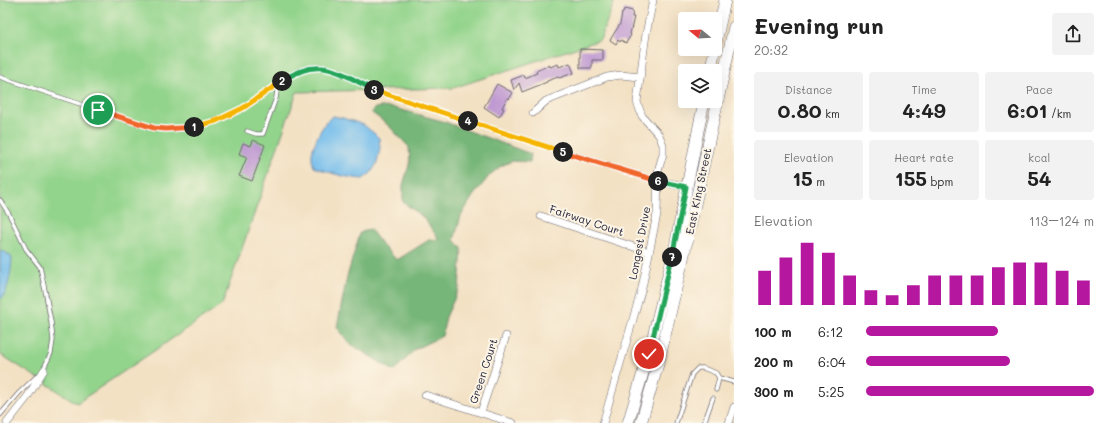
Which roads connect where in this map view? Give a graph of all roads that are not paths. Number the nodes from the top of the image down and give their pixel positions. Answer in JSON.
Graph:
{"nodes":[{"id":1,"x":653,"y":0,"type":"edge"},
{"id":2,"x":725,"y":0,"type":"edge"},
{"id":3,"x":722,"y":14,"type":"edge"},
{"id":4,"x":734,"y":27,"type":"edge"},
{"id":5,"x":0,"y":77,"type":"edge"},
{"id":6,"x":640,"y":77,"type":"junction"},
{"id":7,"x":278,"y":84,"type":"junction"},
{"id":8,"x":703,"y":108,"type":"edge"},
{"id":9,"x":533,"y":113,"type":"dead end"},
{"id":10,"x":247,"y":131,"type":"dead end"},
{"id":11,"x":658,"y":181,"type":"junction"},
{"id":12,"x":686,"y":187,"type":"junction"},
{"id":13,"x":698,"y":189,"type":"junction"},
{"id":14,"x":0,"y":200,"type":"edge"},
{"id":15,"x":541,"y":216,"type":"dead end"},
{"id":16,"x":649,"y":252,"type":"junction"},
{"id":17,"x":506,"y":336,"type":"dead end"},
{"id":18,"x":44,"y":370,"type":"junction"},
{"id":19,"x":719,"y":378,"type":"junction"},
{"id":20,"x":734,"y":382,"type":"edge"},
{"id":21,"x":716,"y":390,"type":"dead end"},
{"id":22,"x":425,"y":395,"type":"dead end"},
{"id":23,"x":713,"y":398,"type":"dead end"},
{"id":24,"x":734,"y":407,"type":"edge"},
{"id":25,"x":481,"y":412,"type":"junction"},
{"id":26,"x":0,"y":414,"type":"edge"},
{"id":27,"x":7,"y":423,"type":"edge"},
{"id":28,"x":513,"y":423,"type":"edge"},
{"id":29,"x":603,"y":423,"type":"edge"},
{"id":30,"x":628,"y":423,"type":"edge"},
{"id":31,"x":641,"y":423,"type":"edge"},
{"id":32,"x":676,"y":423,"type":"edge"},
{"id":33,"x":704,"y":423,"type":"edge"},
{"id":34,"x":729,"y":423,"type":"edge"}],
"edges":[{"from":1,"to":6,"type":"street","name":"Longest Drive"},
{"from":2,"to":3,"type":"main road"},
{"from":4,"to":13,"type":"main road","name":"East King Street"},
{"from":5,"to":7,"type":"lane"},
{"from":6,"to":9,"type":"street"},
{"from":6,"to":11,"type":"street","name":"Longest Drive"},
{"from":7,"to":10,"type":"lane"},
{"from":7,"to":11,"type":"lane"},
{"from":8,"to":12,"type":"main road","name":"East King Street"},
{"from":11,"to":12,"type":"street"},
{"from":11,"to":16,"type":"street","name":"Longest Drive"},
{"from":12,"to":13,"type":"street"},
{"from":12,"to":30,"type":"main road","name":"East King Street"},
{"from":13,"to":31,"type":"main road","name":"East King Street"},
{"from":14,"to":18,"type":"lane"},
{"from":15,"to":16,"type":"street","name":"Fairway Court"},
{"from":16,"to":29,"type":"street","name":"Longest Drive"},
{"from":17,"to":25,"type":"street","name":"Green Court"},
{"from":18,"to":26,"type":"lane"},
{"from":18,"to":27,"type":"street"},
{"from":19,"to":20,"type":"lane"},
{"from":19,"to":21,"type":"lane"},
{"from":19,"to":32,"type":"lane"},
{"from":22,"to":25,"type":"street"},
{"from":23,"to":33,"type":"lane"},
{"from":24,"to":34,"type":"street"},
{"from":25,"to":28,"type":"street"}]}
